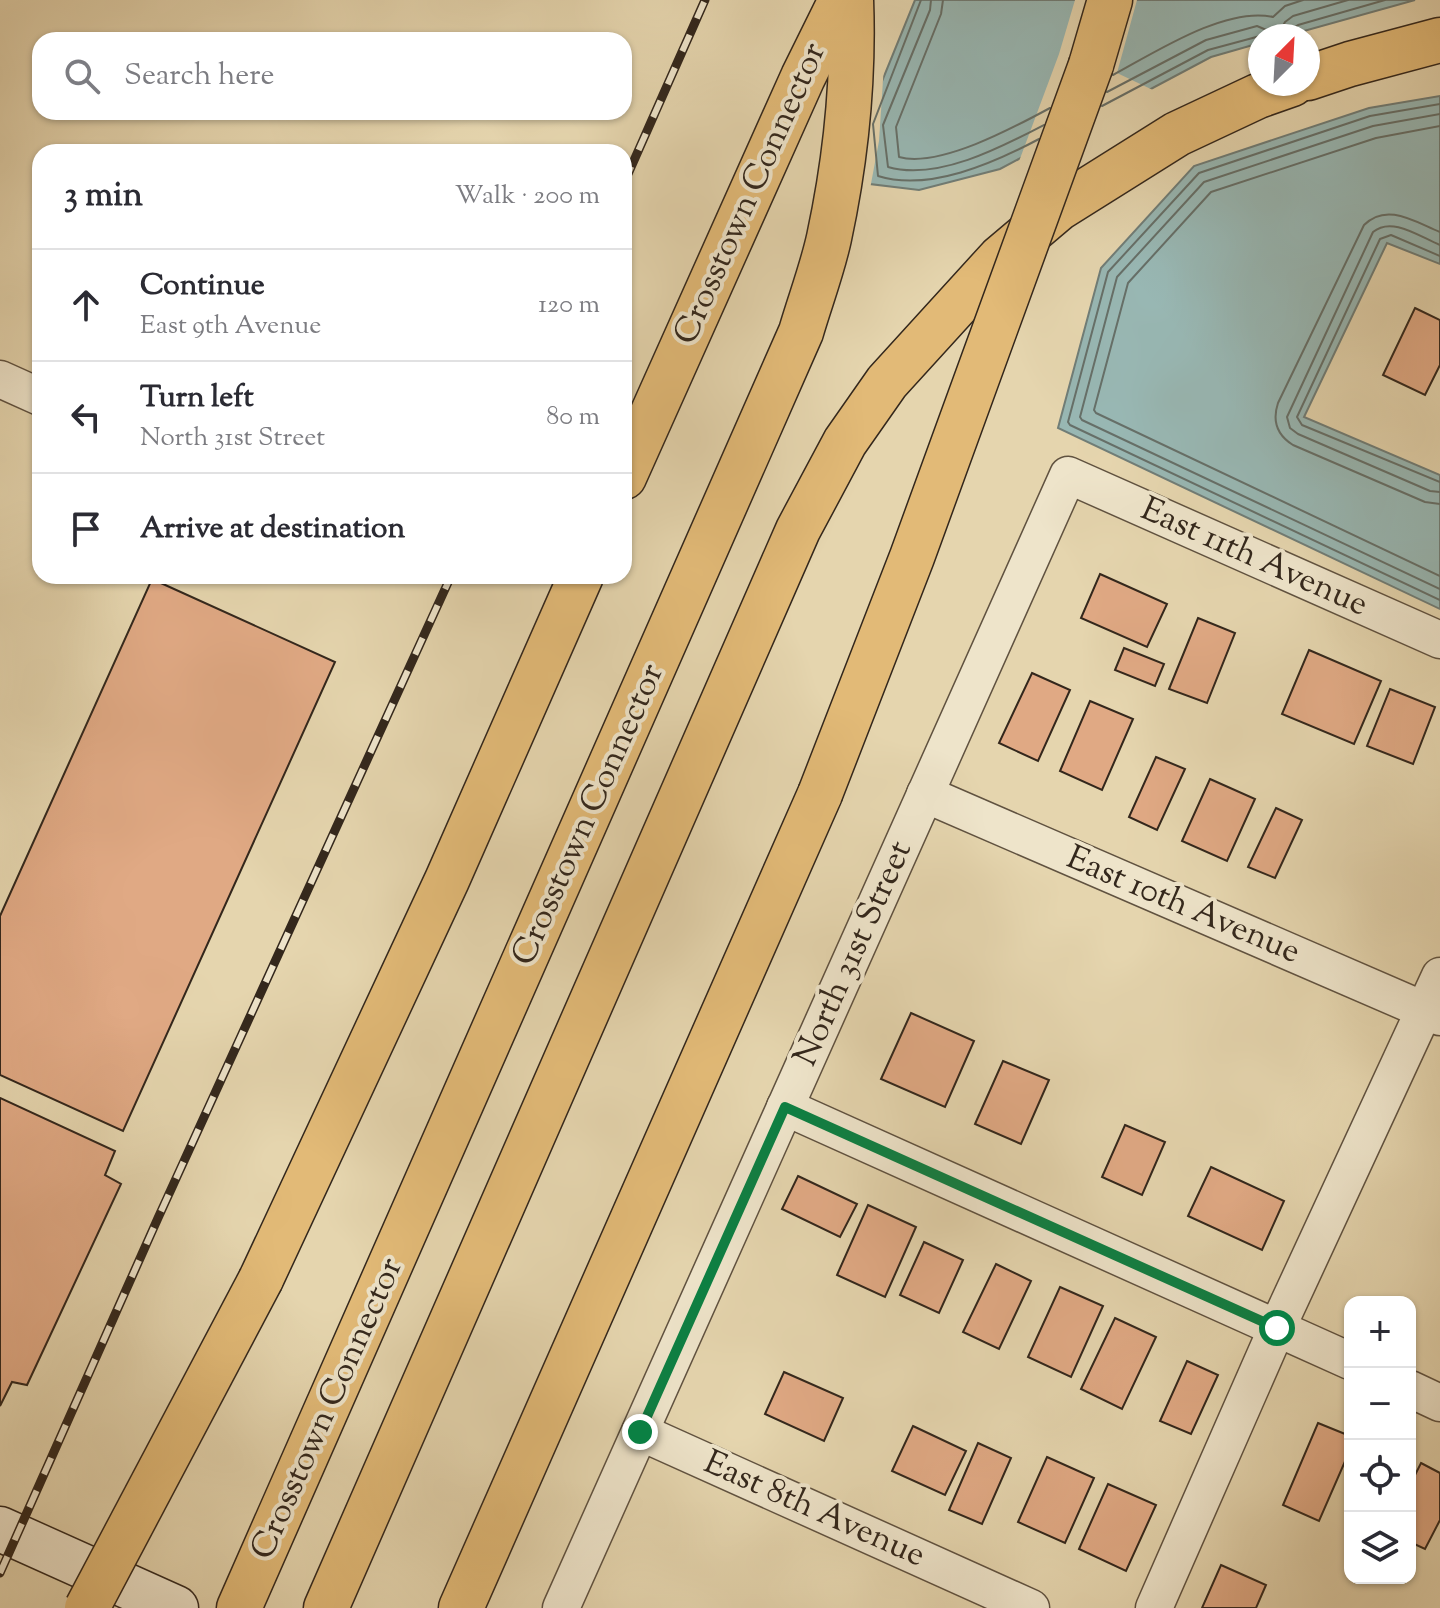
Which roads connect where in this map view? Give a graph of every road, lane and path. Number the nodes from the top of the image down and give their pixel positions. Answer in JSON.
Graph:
{"nodes":[{"id":1,"x":841,"y":0,"type":"edge"},
{"id":2,"x":851,"y":0,"type":"edge"},
{"id":3,"x":1110,"y":0,"type":"edge"},
{"id":4,"x":1440,"y":40,"type":"edge"},
{"id":5,"x":1320,"y":74,"type":"edge"},
{"id":6,"x":1258,"y":96,"type":"edge"},
{"id":7,"x":0,"y":379,"type":"edge"},
{"id":8,"x":32,"y":393,"type":"edge"},
{"id":9,"x":632,"y":459,"type":"edge"},
{"id":10,"x":1068,"y":475,"type":"joint"},
{"id":11,"x":577,"y":584,"type":"edge"},
{"id":12,"x":1440,"y":640,"type":"edge"},
{"id":13,"x":925,"y":794,"type":"junction"},
{"id":14,"x":1440,"y":976,"type":"edge"},
{"id":15,"x":1432,"y":1014,"type":"edge"},
{"id":16,"x":785,"y":1107,"type":"junction"},
{"id":17,"x":261,"y":1279,"type":"junction"},
{"id":18,"x":1277,"y":1328,"type":"junction"},
{"id":19,"x":1344,"y":1358,"type":"edge"},
{"id":20,"x":1416,"y":1392,"type":"edge"},
{"id":21,"x":1440,"y":1403,"type":"edge"},
{"id":22,"x":640,"y":1432,"type":"junction"},
{"id":23,"x":0,"y":1529,"type":"edge"},
{"id":24,"x":243,"y":1597,"type":"edge"},
{"id":25,"x":87,"y":1608,"type":"edge"},
{"id":26,"x":119,"y":1608,"type":"edge"},
{"id":27,"x":176,"y":1608,"type":"edge"},
{"id":28,"x":326,"y":1608,"type":"edge"},
{"id":29,"x":461,"y":1608,"type":"edge"},
{"id":30,"x":561,"y":1608,"type":"edge"},
{"id":31,"x":1031,"y":1608,"type":"edge"},
{"id":32,"x":1154,"y":1608,"type":"edge"}],
"edges":[{"from":1,"to":9,"type":"highway","name":"Crosstown Connector"},
{"from":2,"to":24,"type":"highway","name":"Crosstown Connector"},
{"from":3,"to":29,"type":"highway","bridge":true},
{"from":4,"to":5,"type":"highway"},
{"from":6,"to":28,"type":"highway"},
{"from":7,"to":8,"type":"street"},
{"from":10,"to":12,"type":"street","name":"East 11th Avenue"},
{"from":10,"to":13,"type":"street","name":"North 31st Street"},
{"from":11,"to":17,"type":"highway"},
{"from":13,"to":15,"type":"street","name":"East 10th Avenue"},
{"from":13,"to":16,"type":"street","name":"North 31st Street"},
{"from":14,"to":15,"type":"street"},
{"from":15,"to":18,"type":"street"},
{"from":16,"to":18,"type":"street"},
{"from":16,"to":22,"type":"street","name":"North 31st Street"},
{"from":17,"to":25,"type":"highway","bridge":true},
{"from":17,"to":26,"type":"highway","bridge":true},
{"from":18,"to":19,"type":"street"},
{"from":18,"to":32,"type":"street"},
{"from":20,"to":21,"type":"street"},
{"from":22,"to":30,"type":"street","name":"North 31st Street"},
{"from":22,"to":31,"type":"street","name":"East 8th Avenue"},
{"from":23,"to":27,"type":"street"}]}
